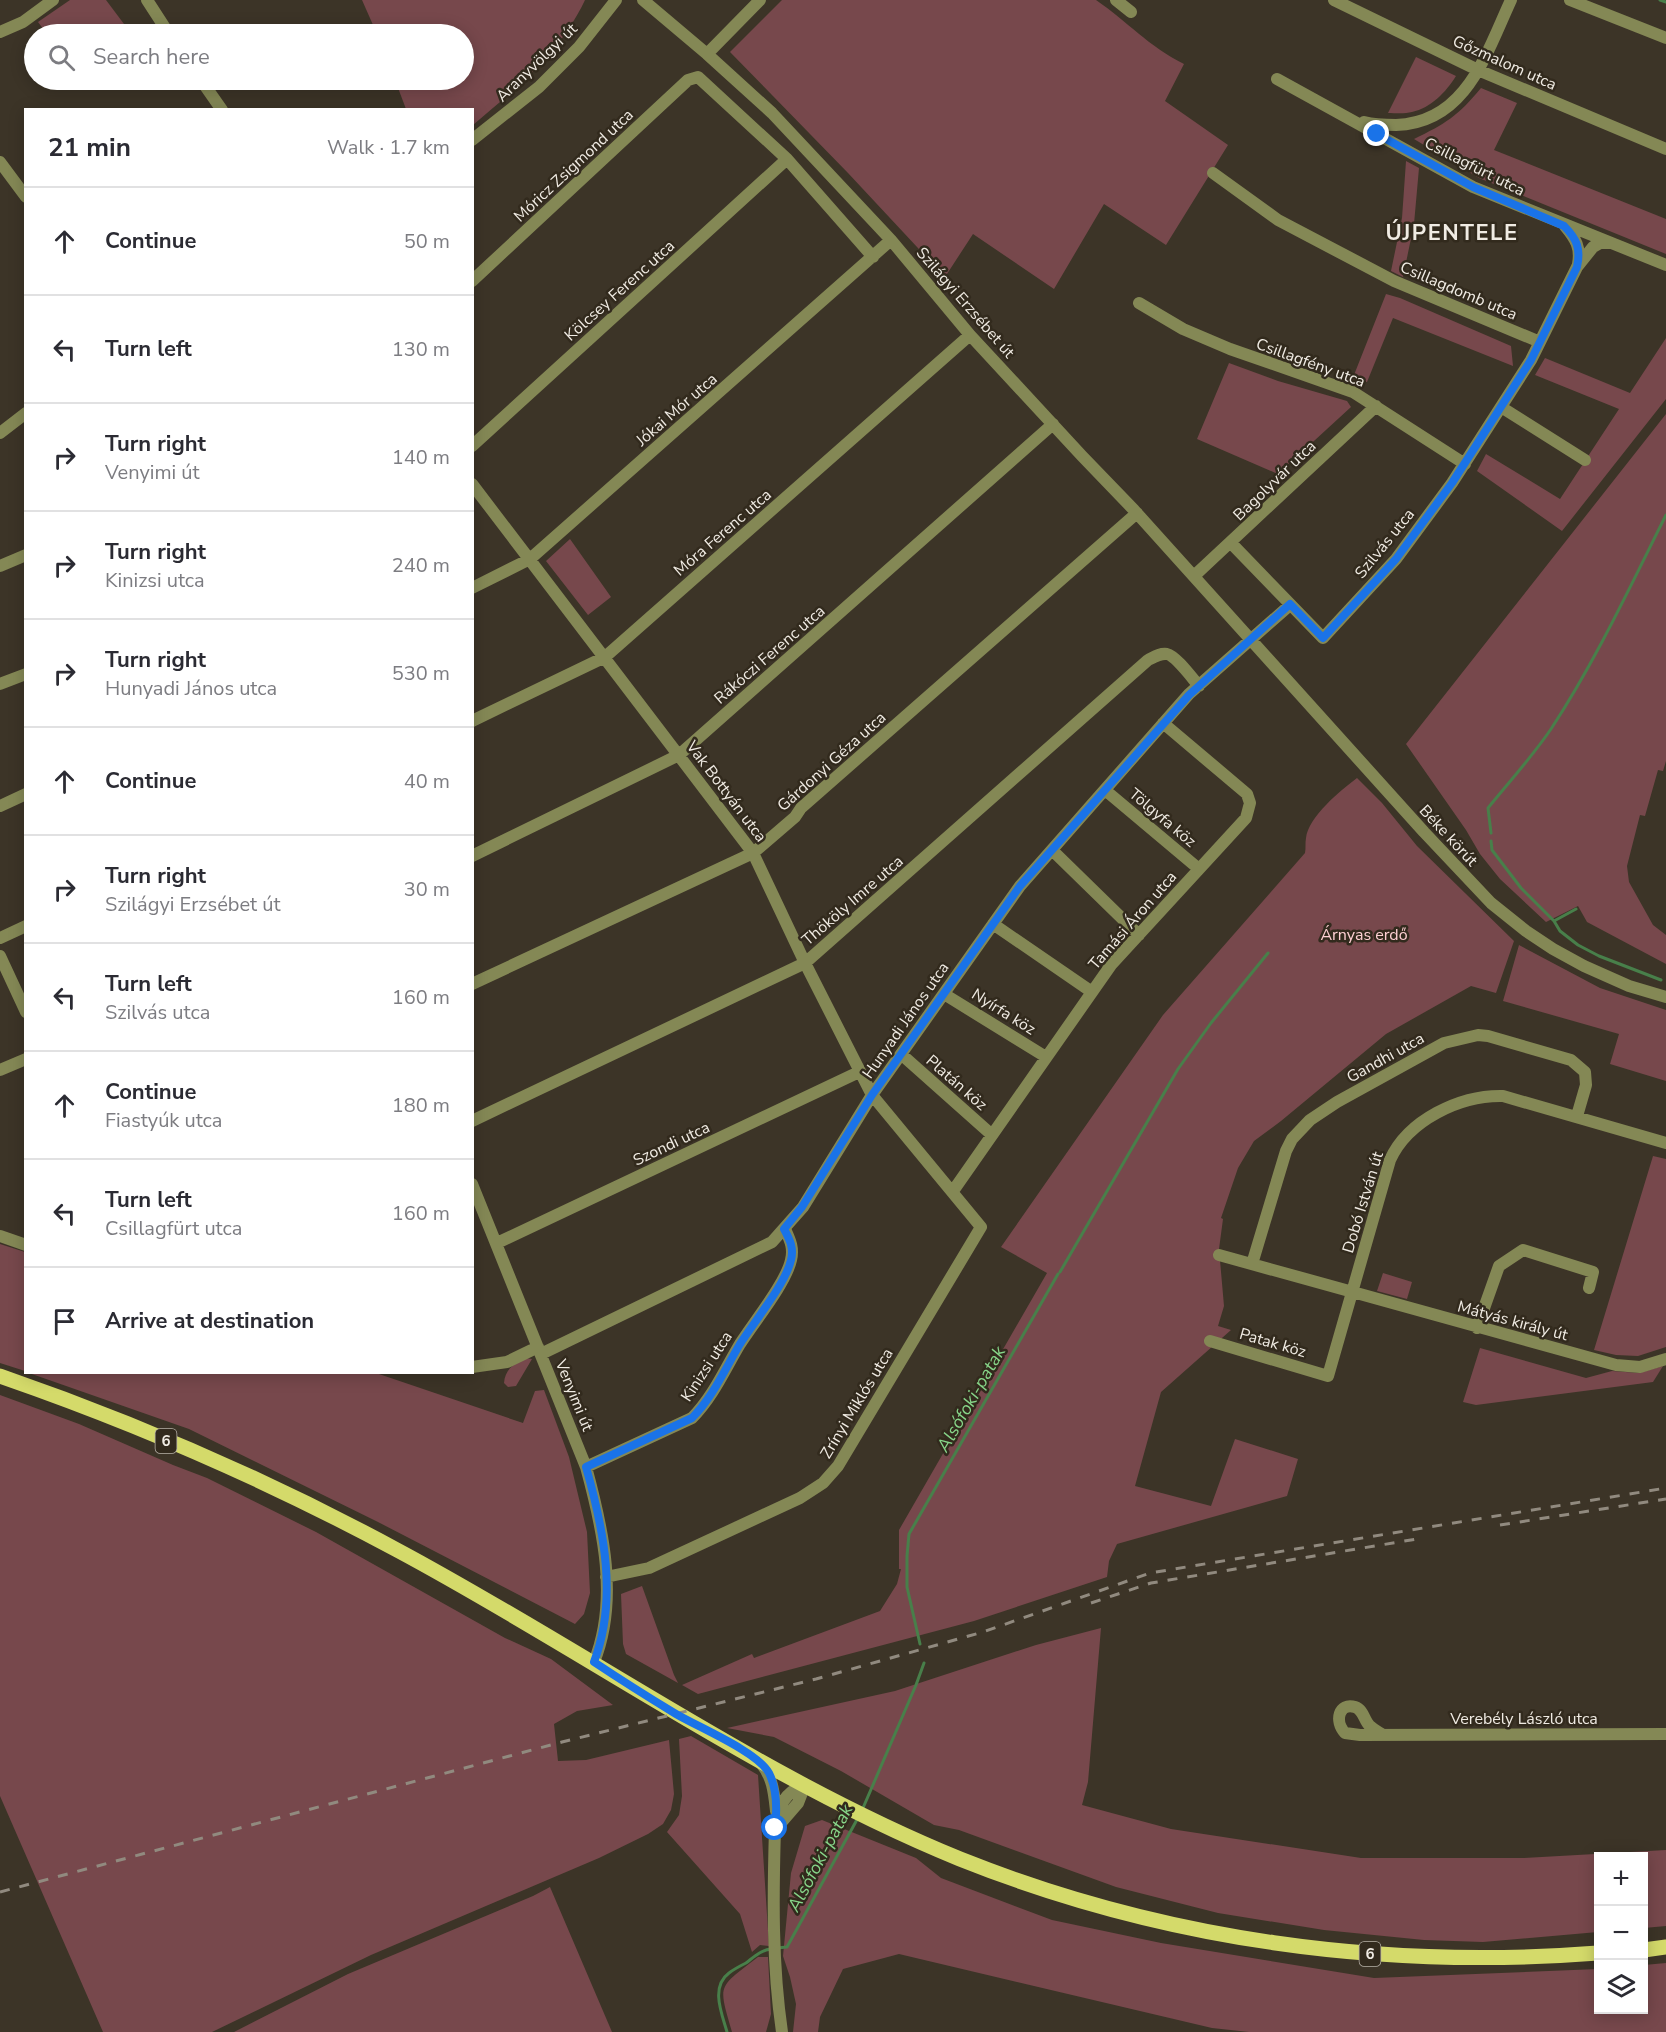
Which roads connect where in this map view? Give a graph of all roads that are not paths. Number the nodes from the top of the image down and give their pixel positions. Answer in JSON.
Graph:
{"nodes":[{"id":1,"x":53,"y":0,"type":"edge"},
{"id":2,"x":147,"y":0,"type":"edge"},
{"id":3,"x":616,"y":0,"type":"edge"},
{"id":4,"x":644,"y":0,"type":"edge"},
{"id":5,"x":760,"y":0,"type":"edge"},
{"id":6,"x":1116,"y":0,"type":"edge"},
{"id":7,"x":1334,"y":0,"type":"edge"},
{"id":8,"x":1511,"y":0,"type":"edge"},
{"id":9,"x":1570,"y":0,"type":"edge"},
{"id":10,"x":1131,"y":12,"type":"dead end"},
{"id":11,"x":163,"y":24,"type":"edge"},
{"id":12,"x":0,"y":32,"type":"edge"},
{"id":13,"x":1666,"y":38,"type":"edge"},
{"id":14,"x":707,"y":54,"type":"junction"},
{"id":15,"x":1478,"y":70,"type":"junction"},
{"id":16,"x":1277,"y":79,"type":"dead end"},
{"id":17,"x":208,"y":90,"type":"edge"},
{"id":18,"x":221,"y":108,"type":"edge"},
{"id":19,"x":1348,"y":117,"type":"junction"},
{"id":20,"x":1411,"y":124,"type":"junction"},
{"id":21,"x":474,"y":138,"type":"edge"},
{"id":22,"x":1666,"y":149,"type":"edge"},
{"id":23,"x":1411,"y":153,"type":"junction"},
{"id":24,"x":787,"y":159,"type":"junction"},
{"id":25,"x":0,"y":163,"type":"edge"},
{"id":26,"x":1213,"y":173,"type":"dead end"},
{"id":27,"x":24,"y":194,"type":"edge"},
{"id":28,"x":1564,"y":226,"type":"junction"},
{"id":29,"x":891,"y":240,"type":"junction"},
{"id":30,"x":1610,"y":243,"type":"junction"},
{"id":31,"x":873,"y":257,"type":"junction"},
{"id":32,"x":1666,"y":265,"type":"edge"},
{"id":33,"x":1577,"y":267,"type":"junction"},
{"id":34,"x":474,"y":279,"type":"edge"},
{"id":35,"x":1139,"y":303,"type":"dead end"},
{"id":36,"x":970,"y":335,"type":"junction"},
{"id":37,"x":1540,"y":342,"type":"junction"},
{"id":38,"x":1376,"y":406,"type":"junction"},
{"id":39,"x":1501,"y":407,"type":"junction"},
{"id":40,"x":24,"y":415,"type":"edge"},
{"id":41,"x":1053,"y":424,"type":"junction"},
{"id":42,"x":0,"y":433,"type":"edge"},
{"id":43,"x":474,"y":444,"type":"edge"},
{"id":44,"x":1585,"y":460,"type":"dead end"},
{"id":45,"x":1465,"y":464,"type":"junction"},
{"id":46,"x":474,"y":486,"type":"edge"},
{"id":47,"x":1137,"y":513,"type":"junction"},
{"id":48,"x":1231,"y":543,"type":"junction"},
{"id":49,"x":24,"y":556,"type":"edge"},
{"id":50,"x":530,"y":559,"type":"junction"},
{"id":51,"x":0,"y":566,"type":"edge"},
{"id":52,"x":1194,"y":576,"type":"junction"},
{"id":53,"x":474,"y":587,"type":"edge"},
{"id":54,"x":1290,"y":604,"type":"junction"},
{"id":55,"x":1251,"y":638,"type":"junction"},
{"id":56,"x":605,"y":657,"type":"junction"},
{"id":57,"x":24,"y":675,"type":"edge"},
{"id":58,"x":0,"y":684,"type":"edge"},
{"id":59,"x":1199,"y":686,"type":"junction"},
{"id":60,"x":474,"y":720,"type":"edge"},
{"id":61,"x":1163,"y":723,"type":"junction"},
{"id":62,"x":680,"y":755,"type":"junction"},
{"id":63,"x":1105,"y":790,"type":"junction"},
{"id":64,"x":24,"y":795,"type":"edge"},
{"id":65,"x":0,"y":806,"type":"edge"},
{"id":66,"x":1053,"y":851,"type":"junction"},
{"id":67,"x":753,"y":853,"type":"junction"},
{"id":68,"x":474,"y":855,"type":"edge"},
{"id":69,"x":1199,"y":869,"type":"junction"},
{"id":70,"x":993,"y":924,"type":"junction"},
{"id":71,"x":24,"y":927,"type":"edge"},
{"id":72,"x":1139,"y":935,"type":"junction"},
{"id":73,"x":0,"y":938,"type":"edge"},
{"id":74,"x":0,"y":956,"type":"edge"},
{"id":75,"x":805,"y":963,"type":"junction"},
{"id":76,"x":474,"y":983,"type":"edge"},
{"id":77,"x":1092,"y":992,"type":"junction"},
{"id":78,"x":944,"y":994,"type":"junction"},
{"id":79,"x":1666,"y":997,"type":"edge"},
{"id":80,"x":24,"y":1008,"type":"edge"},
{"id":81,"x":901,"y":1054,"type":"junction"},
{"id":82,"x":1046,"y":1057,"type":"junction"},
{"id":83,"x":24,"y":1060,"type":"edge"},
{"id":84,"x":0,"y":1070,"type":"edge"},
{"id":85,"x":859,"y":1072,"type":"junction"},
{"id":86,"x":872,"y":1095,"type":"junction"},
{"id":87,"x":1577,"y":1116,"type":"junction"},
{"id":88,"x":474,"y":1120,"type":"edge"},
{"id":89,"x":992,"y":1134,"type":"junction"},
{"id":90,"x":1666,"y":1143,"type":"edge"},
{"id":91,"x":474,"y":1189,"type":"edge"},
{"id":92,"x":953,"y":1191,"type":"junction"},
{"id":93,"x":981,"y":1227,"type":"joint"},
{"id":94,"x":784,"y":1229,"type":"junction"},
{"id":95,"x":0,"y":1236,"type":"edge"},
{"id":96,"x":497,"y":1243,"type":"junction"},
{"id":97,"x":24,"y":1244,"type":"edge"},
{"id":98,"x":1220,"y":1255,"type":"dead end"},
{"id":99,"x":1252,"y":1264,"type":"junction"},
{"id":100,"x":1588,"y":1288,"type":"dead end"},
{"id":101,"x":1353,"y":1293,"type":"junction"},
{"id":102,"x":1477,"y":1328,"type":"junction"},
{"id":103,"x":1210,"y":1341,"type":"dead end"},
{"id":104,"x":540,"y":1351,"type":"junction"},
{"id":105,"x":1666,"y":1359,"type":"edge"},
{"id":106,"x":474,"y":1367,"type":"edge"},
{"id":107,"x":0,"y":1376,"type":"edge"},
{"id":108,"x":1328,"y":1376,"type":"joint"},
{"id":109,"x":586,"y":1467,"type":"junction"},
{"id":110,"x":606,"y":1577,"type":"junction"},
{"id":111,"x":594,"y":1662,"type":"junction"},
{"id":112,"x":1666,"y":1734,"type":"edge"},
{"id":113,"x":1383,"y":1735,"type":"dead end"},
{"id":114,"x":759,"y":1760,"type":"junction"},
{"id":115,"x":805,"y":1785,"type":"junction"},
{"id":116,"x":827,"y":1797,"type":"junction"},
{"id":117,"x":798,"y":1803,"type":"junction"},
{"id":118,"x":777,"y":1814,"type":"junction"},
{"id":119,"x":774,"y":1841,"type":"junction"},
{"id":120,"x":1666,"y":1947,"type":"edge"},
{"id":121,"x":1648,"y":1949,"type":"edge"},
{"id":122,"x":1594,"y":1953,"type":"edge"},
{"id":123,"x":782,"y":2032,"type":"edge"}],
"edges":[{"from":1,"to":12,"type":"street"},
{"from":2,"to":11,"type":"street"},
{"from":3,"to":21,"type":"street","name":"Aranyvölgyi út"},
{"from":4,"to":14,"type":"street","name":"Szilágyi Erzsébet út"},
{"from":5,"to":14,"type":"street"},
{"from":6,"to":10,"type":"street"},
{"from":7,"to":15,"type":"street","name":"Gőzmalom utca"},
{"from":8,"to":15,"type":"street"},
{"from":9,"to":13,"type":"street"},
{"from":14,"to":29,"type":"street","name":"Szilágyi Erzsébet út"},
{"from":15,"to":20,"type":"street"},
{"from":15,"to":22,"type":"street","name":"Gőzmalom utca"},
{"from":16,"to":19,"type":"street","name":"Csillagfürt utca"},
{"from":17,"to":18,"type":"street"},
{"from":19,"to":20,"type":"street"},
{"from":19,"to":23,"type":"street","name":"Csillagfürt utca"},
{"from":20,"to":23,"type":"street"},
{"from":23,"to":28,"type":"street","name":"Csillagfürt utca"},
{"from":24,"to":31,"type":"street"},
{"from":24,"to":34,"type":"street","name":"Móricz Zsigmond utca"},
{"from":24,"to":43,"type":"street","name":"Kölcsey Ferenc utca"},
{"from":25,"to":27,"type":"street"},
{"from":26,"to":37,"type":"street","name":"Csillagdomb utca"},
{"from":28,"to":30,"type":"street","name":"Csillagfürt utca"},
{"from":28,"to":33,"type":"street"},
{"from":29,"to":31,"type":"street","name":"Jókai Mór utca"},
{"from":29,"to":36,"type":"street","name":"Szilágyi Erzsébet út"},
{"from":30,"to":32,"type":"street","name":"Csillagfürt utca"},
{"from":30,"to":33,"type":"street","name":"Szilvás utca"},
{"from":31,"to":50,"type":"street","name":"Jókai Mór utca"},
{"from":33,"to":37,"type":"street","name":"Szilvás utca"},
{"from":35,"to":38,"type":"street","name":"Csillagfény utca"},
{"from":36,"to":41,"type":"street","name":"Szilágyi Erzsébet út"},
{"from":36,"to":56,"type":"street","name":"Móra Ferenc utca"},
{"from":37,"to":39,"type":"street","name":"Szilvás utca"},
{"from":38,"to":45,"type":"street","name":"Csillagfény utca"},
{"from":38,"to":48,"type":"street","name":"Bagolyvár utca"},
{"from":39,"to":44,"type":"street"},
{"from":39,"to":45,"type":"street","name":"Szilvás utca"},
{"from":40,"to":42,"type":"street"},
{"from":41,"to":47,"type":"street","name":"Szilágyi Erzsébet út"},
{"from":41,"to":62,"type":"street","name":"Rákóczi Ferenc utca"},
{"from":45,"to":54,"type":"street","name":"Szilvás utca"},
{"from":46,"to":50,"type":"street","name":"Vak Bottyán utca"},
{"from":47,"to":52,"type":"street","name":"Szilágyi Erzsébet út"},
{"from":47,"to":67,"type":"street","name":"Gárdonyi Géza utca"},
{"from":48,"to":52,"type":"street","name":"Bagolyvár utca"},
{"from":48,"to":54,"type":"street"},
{"from":49,"to":51,"type":"street"},
{"from":50,"to":53,"type":"street","name":"Jókai Mór utca"},
{"from":50,"to":56,"type":"street","name":"Vak Bottyán utca"},
{"from":52,"to":55,"type":"street","name":"Szilágyi Erzsébet út"},
{"from":54,"to":55,"type":"street","name":"Hunyadi János utca"},
{"from":55,"to":59,"type":"street","name":"Hunyadi János utca"},
{"from":55,"to":79,"type":"street","name":"Béke körút"},
{"from":56,"to":60,"type":"street","name":"Móra Ferenc utca"},
{"from":56,"to":62,"type":"street","name":"Vak Bottyán utca"},
{"from":57,"to":58,"type":"street"},
{"from":59,"to":61,"type":"street","name":"Hunyadi János utca"},
{"from":59,"to":75,"type":"street","name":"Thököly Imre utca"},
{"from":61,"to":63,"type":"street","name":"Hunyadi János utca"},
{"from":61,"to":69,"type":"street","name":"Tamási Áron utca"},
{"from":62,"to":67,"type":"street","name":"Vak Bottyán utca"},
{"from":62,"to":68,"type":"street","name":"Rákóczi Ferenc utca"},
{"from":63,"to":66,"type":"street","name":"Hunyadi János utca"},
{"from":63,"to":69,"type":"street","name":"Tölgyfa köz"},
{"from":64,"to":65,"type":"street"},
{"from":66,"to":70,"type":"street","name":"Hunyadi János utca"},
{"from":66,"to":72,"type":"street"},
{"from":67,"to":75,"type":"street","name":"Vak Bottyán utca"},
{"from":67,"to":76,"type":"street","name":"Gárdonyi Géza utca"},
{"from":69,"to":72,"type":"street","name":"Tamási Áron utca"},
{"from":70,"to":77,"type":"street"},
{"from":70,"to":78,"type":"street","name":"Hunyadi János utca"},
{"from":71,"to":73,"type":"street"},
{"from":72,"to":77,"type":"street","name":"Tamási Áron utca"},
{"from":74,"to":80,"type":"street"},
{"from":75,"to":85,"type":"street","name":"Vak Bottyán utca"},
{"from":75,"to":88,"type":"street","name":"Thököly Imre utca"},
{"from":77,"to":82,"type":"street","name":"Tamási Áron utca"},
{"from":78,"to":81,"type":"street","name":"Hunyadi János utca"},
{"from":78,"to":82,"type":"street","name":"Nyírfa köz"},
{"from":81,"to":86,"type":"street","name":"Hunyadi János utca"},
{"from":81,"to":89,"type":"street","name":"Platán köz"},
{"from":82,"to":89,"type":"street","name":"Tamási Áron utca"},
{"from":83,"to":84,"type":"street"},
{"from":85,"to":86,"type":"street","name":"Vak Bottyán utca"},
{"from":85,"to":96,"type":"street","name":"Szondi utca"},
{"from":86,"to":92,"type":"street","name":"Vak Bottyán utca"},
{"from":86,"to":94,"type":"street","name":"Hunyadi János utca"},
{"from":87,"to":90,"type":"street","name":"Dobó István út"},
{"from":87,"to":99,"type":"street","name":"Gandhi utca"},
{"from":87,"to":101,"type":"street","name":"Dobó István út"},
{"from":89,"to":92,"type":"street","name":"Tamási Áron utca"},
{"from":91,"to":96,"type":"street","name":"Venyimi út"},
{"from":92,"to":93,"type":"street","name":"Vak Bottyán utca"},
{"from":93,"to":110,"type":"street","name":"Zrínyi Miklós utca"},
{"from":94,"to":104,"type":"street","name":"Hunyadi János utca"},
{"from":94,"to":109,"type":"street","name":"Kinizsi utca"},
{"from":95,"to":97,"type":"street"},
{"from":96,"to":104,"type":"street","name":"Venyimi út"},
{"from":98,"to":99,"type":"street"},
{"from":99,"to":101,"type":"street"},
{"from":100,"to":102,"type":"street"},
{"from":101,"to":102,"type":"street","name":"Mátyás király út"},
{"from":101,"to":108,"type":"street","name":"Dobó István út"},
{"from":102,"to":105,"type":"street","name":"Mátyás király út"},
{"from":103,"to":108,"type":"street","name":"Patak köz"},
{"from":104,"to":106,"type":"street","name":"Hunyadi János utca"},
{"from":104,"to":109,"type":"street","name":"Venyimi út"},
{"from":107,"to":111,"type":"main road","number":"6"},
{"from":109,"to":110,"type":"street","name":"Venyimi út"},
{"from":110,"to":111,"type":"street","name":"Venyimi út"},
{"from":111,"to":114,"type":"main road","number":"6"},
{"from":112,"to":113,"type":"street","name":"Verebély László utca"},
{"from":114,"to":115,"type":"main road","number":"6"},
{"from":114,"to":118,"type":"street"},
{"from":115,"to":116,"type":"main road","number":"6"},
{"from":115,"to":117,"type":"street"},
{"from":115,"to":118,"type":"street"},
{"from":116,"to":117,"type":"street"},
{"from":116,"to":122,"type":"main road","number":"6"},
{"from":117,"to":119,"type":"street"},
{"from":118,"to":119,"type":"street"},
{"from":119,"to":123,"type":"street"},
{"from":120,"to":121,"type":"main road"}]}
